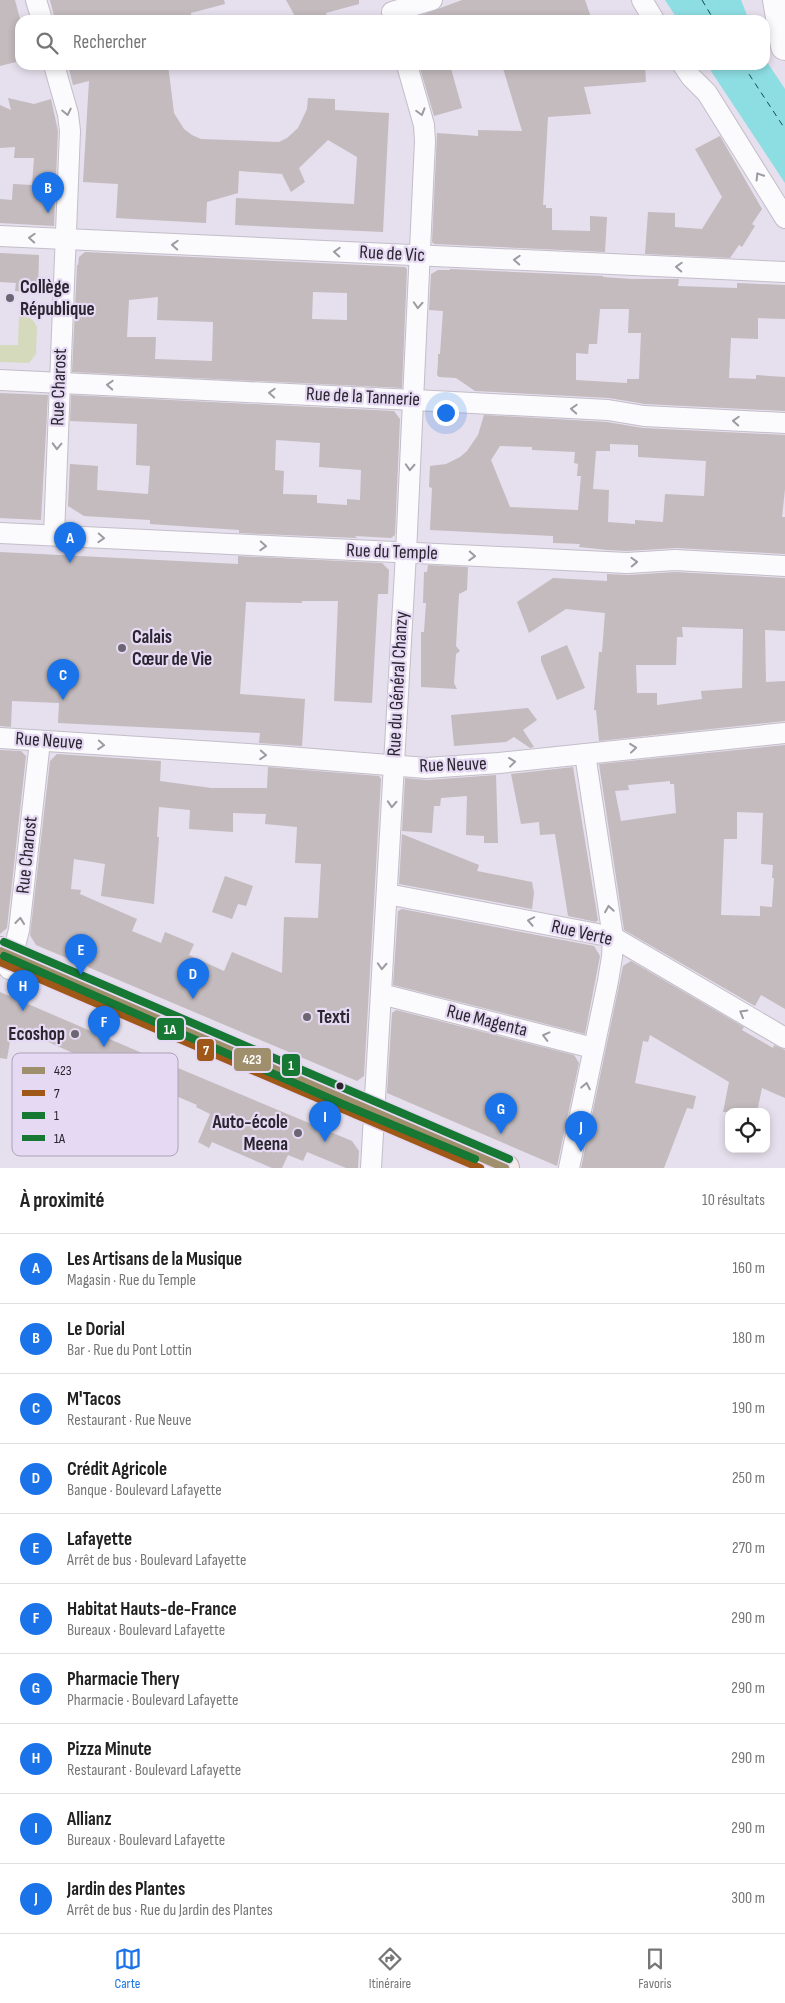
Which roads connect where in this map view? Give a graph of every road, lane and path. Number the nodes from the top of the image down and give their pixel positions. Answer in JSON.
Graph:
{"nodes":[{"id":1,"x":36,"y":0,"type":"edge"},
{"id":2,"x":432,"y":0,"type":"edge"},
{"id":3,"x":642,"y":0,"type":"edge"},
{"id":4,"x":777,"y":0,"type":"edge"},
{"id":5,"x":391,"y":11,"type":"edge"},
{"id":6,"x":40,"y":15,"type":"edge"},
{"id":7,"x":651,"y":15,"type":"edge"},
{"id":8,"x":785,"y":46,"type":"edge"},
{"id":9,"x":55,"y":70,"type":"edge"},
{"id":10,"x":408,"y":70,"type":"edge"},
{"id":11,"x":687,"y":70,"type":"edge"},
{"id":12,"x":785,"y":218,"type":"edge"},
{"id":13,"x":0,"y":236,"type":"edge"},
{"id":14,"x":64,"y":240,"type":"junction"},
{"id":15,"x":420,"y":256,"type":"junction"},
{"id":16,"x":785,"y":272,"type":"edge"},
{"id":17,"x":0,"y":380,"type":"edge"},
{"id":18,"x":59,"y":383,"type":"junction"},
{"id":19,"x":413,"y":400,"type":"junction"},
{"id":20,"x":785,"y":423,"type":"edge"},
{"id":21,"x":0,"y":533,"type":"edge"},
{"id":22,"x":54,"y":535,"type":"junction"},
{"id":23,"x":406,"y":553,"type":"junction"},
{"id":24,"x":785,"y":566,"type":"edge"},
{"id":25,"x":785,"y":733,"type":"edge"},
{"id":26,"x":0,"y":738,"type":"edge"},
{"id":27,"x":40,"y":741,"type":"junction"},
{"id":28,"x":585,"y":754,"type":"junction"},
{"id":29,"x":394,"y":765,"type":"junction"},
{"id":30,"x":386,"y":894,"type":"junction"},
{"id":31,"x":613,"y":937,"type":"junction"},
{"id":32,"x":6,"y":960,"type":"edge"},
{"id":33,"x":381,"y":994,"type":"junction"},
{"id":34,"x":785,"y":1038,"type":"edge"},
{"id":35,"x":593,"y":1048,"type":"junction"},
{"id":36,"x":374,"y":1119,"type":"junction"},
{"id":37,"x":371,"y":1168,"type":"edge"},
{"id":38,"x":471,"y":1168,"type":"edge"},
{"id":39,"x":505,"y":1168,"type":"edge"},
{"id":40,"x":569,"y":1168,"type":"edge"}],
"edges":[{"from":1,"to":6,"type":"street"},
{"from":2,"to":5,"type":"street"},
{"from":3,"to":7,"type":"street"},
{"from":4,"to":8,"type":"street"},
{"from":9,"to":14,"type":"street","name":"Rue Charost","one_way":true},
{"from":10,"to":15,"type":"street","name":"Rue du Général Chanzy","one_way":true},
{"from":12,"to":11,"type":"street","one_way":true},
{"from":14,"to":13,"type":"street","name":"Rue de Vic","one_way":true},
{"from":15,"to":14,"type":"street","name":"Rue de Vic","one_way":true},
{"from":14,"to":18,"type":"street","name":"Rue Charost"},
{"from":16,"to":15,"type":"street","name":"Rue de Vic","one_way":true},
{"from":15,"to":19,"type":"street","name":"Rue du Général Chanzy","one_way":true},
{"from":17,"to":18,"type":"street","name":"Rue de la Tannerie"},
{"from":19,"to":18,"type":"street","name":"Rue de la Tannerie","one_way":true},
{"from":18,"to":22,"type":"street","name":"Rue Charost","one_way":true},
{"from":20,"to":19,"type":"street","name":"Rue de la Tannerie","one_way":true},
{"from":19,"to":23,"type":"street","name":"Rue du Général Chanzy","one_way":true},
{"from":21,"to":22,"type":"street","name":"Rue du Temple"},
{"from":22,"to":23,"type":"street","name":"Rue du Temple","one_way":true},
{"from":23,"to":24,"type":"street","name":"Rue du Temple","one_way":true},
{"from":23,"to":29,"type":"street","name":"Rue du Général Chanzy"},
{"from":28,"to":25,"type":"street","name":"Rue Neuve","one_way":true},
{"from":26,"to":27,"type":"street","name":"Rue Neuve"},
{"from":27,"to":29,"type":"street","name":"Rue Neuve","one_way":true},
{"from":32,"to":27,"type":"street","name":"Rue Charost","one_way":true},
{"from":29,"to":28,"type":"street","name":"Rue Neuve","one_way":true},
{"from":31,"to":28,"type":"street","one_way":true},
{"from":29,"to":30,"type":"street","name":"Rue du Général Chanzy","one_way":true},
{"from":31,"to":30,"type":"street","name":"Rue Verte","one_way":true},
{"from":30,"to":33,"type":"street","name":"Rue du Général Chanzy","one_way":true},
{"from":34,"to":31,"type":"street","name":"Rue Verte","one_way":true},
{"from":31,"to":35,"type":"street"},
{"from":32,"to":36,"type":"main road"},
{"from":35,"to":33,"type":"street","name":"Rue Magenta","one_way":true},
{"from":33,"to":36,"type":"street","name":"Rue du Général Chanzy"},
{"from":40,"to":35,"type":"street","one_way":true},
{"from":36,"to":37,"type":"street","name":"Rue du Général Chanzy"},
{"from":36,"to":38,"type":"main road"},
{"from":36,"to":39,"type":"main road"}]}
